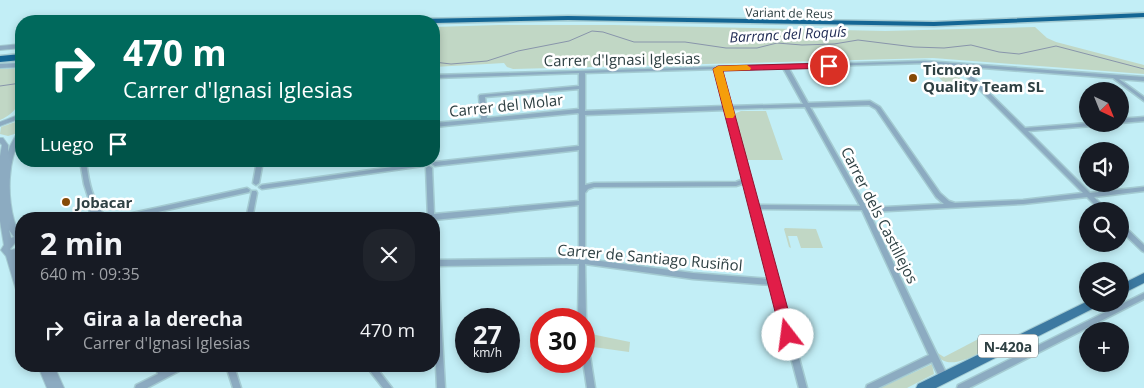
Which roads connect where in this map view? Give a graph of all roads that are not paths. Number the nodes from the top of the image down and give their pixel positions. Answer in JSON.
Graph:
{"nodes":[{"id":1,"x":1144,"y":14,"type":"edge"},
{"id":2,"x":1144,"y":18,"type":"edge"},
{"id":3,"x":440,"y":21,"type":"edge"},
{"id":4,"x":440,"y":24,"type":"edge"},
{"id":5,"x":0,"y":48,"type":"edge"},
{"id":6,"x":15,"y":53,"type":"edge"},
{"id":7,"x":0,"y":55,"type":"edge"},
{"id":8,"x":15,"y":55,"type":"edge"},
{"id":9,"x":15,"y":56,"type":"edge"},
{"id":10,"x":15,"y":58,"type":"edge"},
{"id":11,"x":0,"y":59,"type":"edge"},
{"id":12,"x":947,"y":63,"type":"junction"},
{"id":13,"x":967,"y":64,"type":"junction"},
{"id":14,"x":0,"y":66,"type":"edge"},
{"id":15,"x":786,"y":68,"type":"junction"},
{"id":16,"x":718,"y":69,"type":"junction"},
{"id":17,"x":582,"y":72,"type":"junction"},
{"id":18,"x":966,"y":73,"type":"junction"},
{"id":19,"x":440,"y":76,"type":"edge"},
{"id":20,"x":1110,"y":76,"type":"junction"},
{"id":21,"x":1144,"y":79,"type":"edge"},
{"id":22,"x":582,"y":87,"type":"junction"},
{"id":23,"x":1144,"y":99,"type":"edge"},
{"id":24,"x":807,"y":106,"type":"junction"},
{"id":25,"x":728,"y":108,"type":"junction"},
{"id":26,"x":581,"y":112,"type":"junction"},
{"id":27,"x":15,"y":118,"type":"edge"},
{"id":28,"x":1144,"y":119,"type":"edge"},
{"id":29,"x":484,"y":120,"type":"junction"},
{"id":30,"x":1129,"y":120,"type":"edge"},
{"id":31,"x":0,"y":124,"type":"edge"},
{"id":32,"x":440,"y":124,"type":"edge"},
{"id":33,"x":1079,"y":125,"type":"edge"},
{"id":34,"x":1024,"y":130,"type":"junction"},
{"id":35,"x":15,"y":138,"type":"edge"},
{"id":36,"x":0,"y":140,"type":"edge"},
{"id":37,"x":15,"y":143,"type":"edge"},
{"id":38,"x":581,"y":148,"type":"junction"},
{"id":39,"x":440,"y":161,"type":"edge"},
{"id":40,"x":84,"y":167,"type":"edge"},
{"id":41,"x":260,"y":167,"type":"edge"},
{"id":42,"x":392,"y":167,"type":"edge"},
{"id":43,"x":424,"y":167,"type":"edge"},
{"id":44,"x":428,"y":168,"type":"joint"},
{"id":45,"x":581,"y":175,"type":"junction"},
{"id":46,"x":746,"y":177,"type":"junction"},
{"id":47,"x":736,"y":184,"type":"junction"},
{"id":48,"x":259,"y":185,"type":"junction"},
{"id":49,"x":594,"y":185,"type":"junction"},
{"id":50,"x":1144,"y":189,"type":"edge"},
{"id":51,"x":247,"y":190,"type":"junction"},
{"id":52,"x":750,"y":191,"type":"junction"},
{"id":53,"x":254,"y":193,"type":"junction"},
{"id":54,"x":938,"y":195,"type":"junction"},
{"id":55,"x":1088,"y":195,"type":"junction"},
{"id":56,"x":581,"y":199,"type":"junction"},
{"id":57,"x":1095,"y":202,"type":"edge"},
{"id":58,"x":94,"y":205,"type":"junction"},
{"id":59,"x":956,"y":206,"type":"junction"},
{"id":60,"x":754,"y":207,"type":"junction"},
{"id":61,"x":933,"y":207,"type":"junction"},
{"id":62,"x":864,"y":209,"type":"junction"},
{"id":63,"x":92,"y":212,"type":"edge"},
{"id":64,"x":97,"y":212,"type":"edge"},
{"id":65,"x":146,"y":212,"type":"edge"},
{"id":66,"x":250,"y":212,"type":"edge"},
{"id":67,"x":431,"y":212,"type":"edge"},
{"id":68,"x":440,"y":217,"type":"edge"},
{"id":69,"x":15,"y":235,"type":"edge"},
{"id":70,"x":1129,"y":235,"type":"edge"},
{"id":71,"x":15,"y":244,"type":"edge"},
{"id":72,"x":9,"y":249,"type":"junction"},
{"id":73,"x":1144,"y":249,"type":"edge"},
{"id":74,"x":15,"y":250,"type":"edge"},
{"id":75,"x":440,"y":260,"type":"edge"},
{"id":76,"x":581,"y":261,"type":"junction"},
{"id":77,"x":15,"y":271,"type":"edge"},
{"id":78,"x":1144,"y":278,"type":"edge"},
{"id":79,"x":774,"y":282,"type":"junction"},
{"id":80,"x":1129,"y":286,"type":"edge"},
{"id":81,"x":1144,"y":296,"type":"edge"},
{"id":82,"x":582,"y":308,"type":"edge"},
{"id":83,"x":1079,"y":310,"type":"edge"},
{"id":84,"x":934,"y":358,"type":"junction"},
{"id":85,"x":440,"y":370,"type":"edge"},
{"id":86,"x":45,"y":372,"type":"edge"},
{"id":87,"x":52,"y":372,"type":"edge"},
{"id":88,"x":161,"y":372,"type":"edge"},
{"id":89,"x":170,"y":372,"type":"edge"},
{"id":90,"x":232,"y":372,"type":"edge"},
{"id":91,"x":375,"y":372,"type":"edge"},
{"id":92,"x":589,"y":373,"type":"edge"},
{"id":93,"x":163,"y":376,"type":"junction"},
{"id":94,"x":944,"y":378,"type":"junction"},
{"id":95,"x":52,"y":388,"type":"edge"},
{"id":96,"x":59,"y":388,"type":"edge"},
{"id":97,"x":140,"y":388,"type":"edge"},
{"id":98,"x":237,"y":388,"type":"edge"},
{"id":99,"x":388,"y":388,"type":"edge"},
{"id":100,"x":441,"y":388,"type":"edge"},
{"id":101,"x":591,"y":388,"type":"edge"},
{"id":102,"x":803,"y":388,"type":"edge"},
{"id":103,"x":870,"y":388,"type":"edge"},
{"id":104,"x":923,"y":388,"type":"edge"},
{"id":105,"x":961,"y":388,"type":"edge"}],
"edges":[{"from":1,"to":3,"type":"highway","name":"Variant de Reus"},
{"from":2,"to":4,"type":"highway","name":"Variant de Reus"},
{"from":5,"to":6,"type":"street"},
{"from":7,"to":8,"type":"highway"},
{"from":9,"to":11,"type":"highway"},
{"from":10,"to":14,"type":"street"},
{"from":12,"to":13,"type":"street","name":"Carrer d'Ignasi Iglesias"},
{"from":12,"to":15,"type":"street","name":"Carrer d'Ignasi Iglesias"},
{"from":12,"to":18,"type":"street"},
{"from":13,"to":18,"type":"street"},
{"from":13,"to":20,"type":"street","name":"Carrer d'Ignasi Iglesias"},
{"from":15,"to":16,"type":"street","name":"Carrer d'Ignasi Iglesias"},
{"from":15,"to":24,"type":"street","name":"Carrer dels Castillejos"},
{"from":16,"to":17,"type":"street","name":"Carrer d'Ignasi Iglesias"},
{"from":16,"to":25,"type":"street"},
{"from":17,"to":19,"type":"street","name":"Carrer d'Ignasi Iglesias"},
{"from":17,"to":22,"type":"street"},
{"from":18,"to":34,"type":"street"},
{"from":20,"to":21,"type":"street","name":"Carrer d'Ignasi Iglesias"},
{"from":20,"to":23,"type":"street"},
{"from":22,"to":26,"type":"street"},
{"from":22,"to":29,"type":"street"},
{"from":24,"to":25,"type":"street"},
{"from":24,"to":54,"type":"street"},
{"from":24,"to":62,"type":"street","name":"Carrer dels Castillejos"},
{"from":25,"to":26,"type":"street"},
{"from":25,"to":46,"type":"street"},
{"from":26,"to":29,"type":"street","name":"Carrer del Molar"},
{"from":26,"to":38,"type":"street"},
{"from":27,"to":31,"type":"street"},
{"from":28,"to":30,"type":"street"},
{"from":29,"to":32,"type":"street","name":"Carrer del Molar"},
{"from":33,"to":34,"type":"street"},
{"from":34,"to":55,"type":"street"},
{"from":35,"to":36,"type":"street"},
{"from":36,"to":72,"type":"street"},
{"from":37,"to":69,"type":"street"},
{"from":38,"to":39,"type":"street"},
{"from":38,"to":45,"type":"street"},
{"from":40,"to":58,"type":"street"},
{"from":41,"to":48,"type":"street"},
{"from":42,"to":48,"type":"street"},
{"from":43,"to":44,"type":"street"},
{"from":44,"to":67,"type":"street"},
{"from":45,"to":49,"type":"street"},
{"from":45,"to":56,"type":"street"},
{"from":46,"to":47,"type":"street"},
{"from":46,"to":52,"type":"street"},
{"from":47,"to":49,"type":"street"},
{"from":47,"to":52,"type":"street"},
{"from":48,"to":51,"type":"street"},
{"from":48,"to":53,"type":"street"},
{"from":49,"to":56,"type":"street"},
{"from":50,"to":55,"type":"street"},
{"from":51,"to":53,"type":"street"},
{"from":51,"to":65,"type":"street"},
{"from":52,"to":60,"type":"street"},
{"from":53,"to":66,"type":"street"},
{"from":54,"to":59,"type":"street"},
{"from":54,"to":61,"type":"street"},
{"from":55,"to":57,"type":"street"},
{"from":55,"to":59,"type":"street"},
{"from":56,"to":68,"type":"street"},
{"from":56,"to":76,"type":"street"},
{"from":58,"to":63,"type":"street"},
{"from":58,"to":64,"type":"street"},
{"from":59,"to":61,"type":"street"},
{"from":60,"to":62,"type":"street"},
{"from":60,"to":79,"type":"street"},
{"from":61,"to":62,"type":"street"},
{"from":62,"to":84,"type":"street","name":"Carrer dels Castillejos"},
{"from":70,"to":73,"type":"street"},
{"from":71,"to":72,"type":"street"},
{"from":72,"to":74,"type":"street"},
{"from":72,"to":77,"type":"street"},
{"from":75,"to":76,"type":"street","name":"Carrer de Santiago Rusiñol"},
{"from":76,"to":79,"type":"street","name":"Carrer de Santiago Rusiñol"},
{"from":76,"to":82,"type":"street"},
{"from":78,"to":80,"type":"main road"},
{"from":79,"to":102,"type":"street"},
{"from":81,"to":105,"type":"street"},
{"from":83,"to":94,"type":"main road","number":"N-420a"},
{"from":84,"to":94,"type":"street","name":"Carrer dels Castillejos"},
{"from":84,"to":103,"type":"street"},
{"from":85,"to":100,"type":"street"},
{"from":86,"to":95,"type":"street"},
{"from":87,"to":96,"type":"street"},
{"from":88,"to":93,"type":"street"},
{"from":89,"to":93,"type":"street"},
{"from":90,"to":98,"type":"street"},
{"from":91,"to":99,"type":"street"},
{"from":92,"to":101,"type":"street"},
{"from":93,"to":97,"type":"street"},
{"from":94,"to":104,"type":"main road","number":"N-420a"}]}
